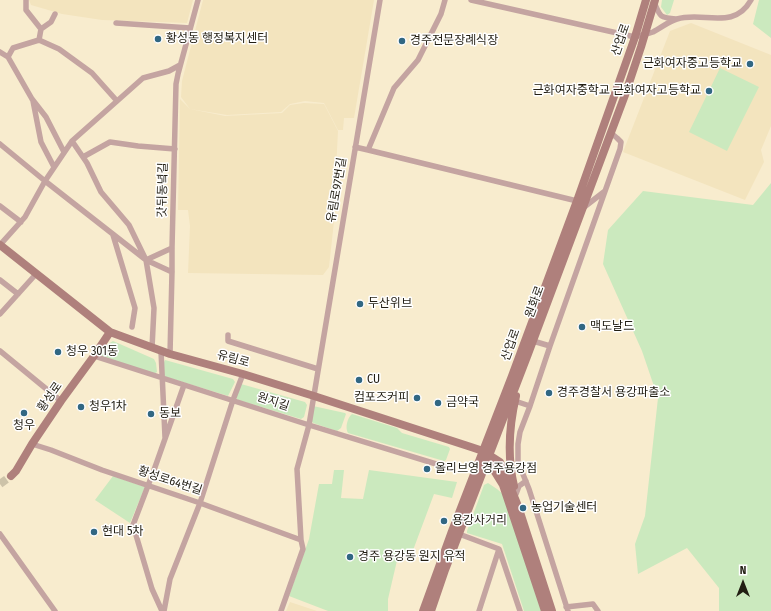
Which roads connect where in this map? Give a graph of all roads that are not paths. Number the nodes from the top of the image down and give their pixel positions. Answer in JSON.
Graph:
{"nodes":[{"id":1,"x":26,"y":0,"type":"edge"},
{"id":2,"x":198,"y":0,"type":"edge"},
{"id":3,"x":380,"y":0,"type":"edge"},
{"id":4,"x":445,"y":0,"type":"edge"},
{"id":5,"x":471,"y":0,"type":"edge"},
{"id":6,"x":751,"y":0,"type":"edge"},
{"id":7,"x":482,"y":1,"type":"edge"},
{"id":8,"x":652,"y":1,"type":"edge"},
{"id":9,"x":56,"y":14,"type":"dead end"},
{"id":10,"x":676,"y":19,"type":"junction"},
{"id":11,"x":116,"y":23,"type":"dead end"},
{"id":12,"x":190,"y":28,"type":"junction"},
{"id":13,"x":41,"y":29,"type":"junction"},
{"id":14,"x":645,"y":34,"type":"junction"},
{"id":15,"x":635,"y":37,"type":"junction"},
{"id":16,"x":39,"y":40,"type":"junction"},
{"id":17,"x":0,"y":52,"type":"edge"},
{"id":18,"x":8,"y":57,"type":"junction"},
{"id":19,"x":180,"y":65,"type":"junction"},
{"id":20,"x":32,"y":99,"type":"junction"},
{"id":21,"x":117,"y":101,"type":"junction"},
{"id":22,"x":611,"y":133,"type":"junction"},
{"id":23,"x":72,"y":141,"type":"junction"},
{"id":24,"x":0,"y":144,"type":"edge"},
{"id":25,"x":355,"y":148,"type":"junction"},
{"id":26,"x":174,"y":149,"type":"junction"},
{"id":27,"x":368,"y":150,"type":"junction"},
{"id":28,"x":64,"y":152,"type":"junction"},
{"id":29,"x":83,"y":157,"type":"junction"},
{"id":30,"x":54,"y":167,"type":"junction"},
{"id":31,"x":45,"y":181,"type":"junction"},
{"id":32,"x":605,"y":191,"type":"junction"},
{"id":33,"x":580,"y":204,"type":"junction"},
{"id":34,"x":0,"y":206,"type":"edge"},
{"id":35,"x":20,"y":222,"type":"junction"},
{"id":36,"x":113,"y":234,"type":"junction"},
{"id":37,"x":0,"y":245,"type":"edge"},
{"id":38,"x":172,"y":248,"type":"junction"},
{"id":39,"x":146,"y":260,"type":"junction"},
{"id":40,"x":172,"y":272,"type":"junction"},
{"id":41,"x":36,"y":274,"type":"junction"},
{"id":42,"x":0,"y":280,"type":"edge"},
{"id":43,"x":18,"y":294,"type":"junction"},
{"id":44,"x":0,"y":314,"type":"edge"},
{"id":45,"x":132,"y":327,"type":"dead end"},
{"id":46,"x":110,"y":332,"type":"junction"},
{"id":47,"x":228,"y":335,"type":"dead end"},
{"id":48,"x":533,"y":341,"type":"junction"},
{"id":49,"x":550,"y":346,"type":"junction"},
{"id":50,"x":152,"y":348,"type":"junction"},
{"id":51,"x":0,"y":351,"type":"edge"},
{"id":52,"x":161,"y":351,"type":"junction"},
{"id":53,"x":170,"y":354,"type":"junction"},
{"id":54,"x":94,"y":356,"type":"junction"},
{"id":55,"x":525,"y":362,"type":"junction"},
{"id":56,"x":318,"y":369,"type":"junction"},
{"id":57,"x":243,"y":374,"type":"junction"},
{"id":58,"x":162,"y":378,"type":"junction"},
{"id":59,"x":184,"y":385,"type":"junction"},
{"id":60,"x":314,"y":396,"type":"junction"},
{"id":61,"x":233,"y":400,"type":"junction"},
{"id":62,"x":61,"y":401,"type":"junction"},
{"id":63,"x":515,"y":401,"type":"junction"},
{"id":64,"x":530,"y":406,"type":"junction"},
{"id":65,"x":309,"y":425,"type":"junction"},
{"id":66,"x":165,"y":441,"type":"junction"},
{"id":67,"x":32,"y":444,"type":"junction"},
{"id":68,"x":486,"y":455,"type":"junction"},
{"id":69,"x":446,"y":467,"type":"dead end"},
{"id":70,"x":511,"y":471,"type":"junction"},
{"id":71,"x":11,"y":476,"type":"tunnel mouth"},
{"id":72,"x":526,"y":481,"type":"junction"},
{"id":73,"x":148,"y":486,"type":"junction"},
{"id":74,"x":516,"y":494,"type":"junction"},
{"id":75,"x":200,"y":503,"type":"junction"},
{"id":76,"x":518,"y":506,"type":"junction"},
{"id":77,"x":0,"y":534,"type":"edge"},
{"id":78,"x":459,"y":534,"type":"junction"},
{"id":79,"x":301,"y":540,"type":"junction"},
{"id":80,"x":499,"y":549,"type":"junction"},
{"id":81,"x":567,"y":609,"type":"edge"},
{"id":82,"x":55,"y":611,"type":"edge"},
{"id":83,"x":163,"y":611,"type":"edge"},
{"id":84,"x":280,"y":611,"type":"edge"},
{"id":85,"x":423,"y":611,"type":"edge"},
{"id":86,"x":431,"y":611,"type":"edge"},
{"id":87,"x":479,"y":611,"type":"edge"},
{"id":88,"x":520,"y":611,"type":"edge"},
{"id":89,"x":545,"y":611,"type":"edge"},
{"id":90,"x":552,"y":611,"type":"edge"},
{"id":91,"x":598,"y":611,"type":"edge"}],
"edges":[{"from":1,"to":13,"type":"street"},
{"from":2,"to":12,"type":"street","name":"갓뒤동녘길"},
{"from":3,"to":25,"type":"street"},
{"from":4,"to":27,"type":"street"},
{"from":5,"to":7,"type":"street"},
{"from":6,"to":10,"type":"street"},
{"from":7,"to":15,"type":"street"},
{"from":8,"to":10,"type":"street"},
{"from":8,"to":14,"type":"street","name":"원화로"},
{"from":8,"to":15,"type":"street","name":"산업로"},
{"from":9,"to":13,"type":"street"},
{"from":10,"to":14,"type":"street"},
{"from":11,"to":12,"type":"street"},
{"from":12,"to":19,"type":"street","name":"갓뒤동녘길"},
{"from":13,"to":16,"type":"street"},
{"from":14,"to":15,"type":"street"},
{"from":14,"to":22,"type":"street","name":"원화로"},
{"from":15,"to":33,"type":"street","name":"산업로"},
{"from":16,"to":18,"type":"street"},
{"from":16,"to":21,"type":"street"},
{"from":17,"to":18,"type":"street"},
{"from":18,"to":20,"type":"street"},
{"from":19,"to":21,"type":"street"},
{"from":19,"to":26,"type":"street","name":"갓뒤동녘길"},
{"from":20,"to":28,"type":"street"},
{"from":20,"to":30,"type":"street"},
{"from":21,"to":23,"type":"street"},
{"from":22,"to":32,"type":"street"},
{"from":22,"to":33,"type":"street","name":"원화로"},
{"from":23,"to":28,"type":"street"},
{"from":23,"to":29,"type":"street"},
{"from":24,"to":31,"type":"street"},
{"from":25,"to":27,"type":"street","name":"유림로97번길"},
{"from":25,"to":56,"type":"street","name":"유림로97번길"},
{"from":26,"to":29,"type":"street"},
{"from":26,"to":38,"type":"street","name":"갓뒤동녘길"},
{"from":27,"to":33,"type":"street","name":"유림로97번길"},
{"from":28,"to":30,"type":"street"},
{"from":29,"to":39,"type":"street"},
{"from":30,"to":31,"type":"street"},
{"from":31,"to":35,"type":"street"},
{"from":31,"to":36,"type":"street"},
{"from":32,"to":33,"type":"street"},
{"from":32,"to":49,"type":"street"},
{"from":33,"to":48,"type":"street","name":"원화로"},
{"from":33,"to":68,"type":"street","name":"산업로"},
{"from":34,"to":35,"type":"street"},
{"from":35,"to":37,"type":"street"},
{"from":36,"to":39,"type":"street"},
{"from":36,"to":45,"type":"street"},
{"from":37,"to":41,"type":"street","name":"유림로"},
{"from":38,"to":39,"type":"street"},
{"from":38,"to":40,"type":"street","name":"갓뒤동녘길"},
{"from":39,"to":40,"type":"street"},
{"from":39,"to":50,"type":"street"},
{"from":40,"to":53,"type":"street","name":"갓뒤동녘길"},
{"from":41,"to":43,"type":"street"},
{"from":41,"to":46,"type":"street","name":"유림로"},
{"from":42,"to":43,"type":"street"},
{"from":43,"to":44,"type":"street"},
{"from":46,"to":50,"type":"street","name":"유림로"},
{"from":46,"to":54,"type":"street","name":"황성로"},
{"from":47,"to":56,"type":"street"},
{"from":48,"to":49,"type":"street"},
{"from":48,"to":55,"type":"street","name":"원화로"},
{"from":49,"to":64,"type":"street"},
{"from":50,"to":52,"type":"street","name":"유림로"},
{"from":51,"to":62,"type":"street"},
{"from":52,"to":53,"type":"street","name":"유림로"},
{"from":52,"to":58,"type":"street"},
{"from":53,"to":57,"type":"street","name":"유림로"},
{"from":54,"to":58,"type":"street","name":"원지길"},
{"from":54,"to":62,"type":"street","name":"황성로"},
{"from":55,"to":63,"type":"street"},
{"from":55,"to":68,"type":"street","name":"원화로"},
{"from":56,"to":60,"type":"street","name":"유림로97번길"},
{"from":57,"to":60,"type":"street","name":"유림로"},
{"from":57,"to":61,"type":"street"},
{"from":58,"to":59,"type":"street","name":"원지길"},
{"from":58,"to":66,"type":"street"},
{"from":59,"to":61,"type":"street","name":"원지길"},
{"from":59,"to":66,"type":"street"},
{"from":60,"to":65,"type":"street","name":"유림로97번길"},
{"from":60,"to":68,"type":"street","name":"유림로"},
{"from":61,"to":65,"type":"street","name":"원지길"},
{"from":61,"to":75,"type":"street"},
{"from":62,"to":67,"type":"street","name":"황성로"},
{"from":63,"to":64,"type":"street"},
{"from":63,"to":70,"type":"street"},
{"from":64,"to":72,"type":"street"},
{"from":65,"to":69,"type":"street","name":"원지길"},
{"from":65,"to":79,"type":"street","name":"유림로97번길"},
{"from":66,"to":73,"type":"street"},
{"from":67,"to":71,"type":"street","name":"황성로"},
{"from":67,"to":73,"type":"street","name":"황성로64번길"},
{"from":68,"to":76,"type":"street"},
{"from":68,"to":78,"type":"street","name":"원화로"},
{"from":68,"to":85,"type":"street","name":"원화로"},
{"from":68,"to":89,"type":"street"},
{"from":70,"to":72,"type":"street"},
{"from":70,"to":74,"type":"street"},
{"from":72,"to":74,"type":"street"},
{"from":72,"to":81,"type":"street"},
{"from":73,"to":75,"type":"street","name":"황성로64번길"},
{"from":73,"to":83,"type":"street"},
{"from":74,"to":76,"type":"street"},
{"from":75,"to":79,"type":"street","name":"황성로64번길"},
{"from":75,"to":83,"type":"street"},
{"from":76,"to":90,"type":"street"},
{"from":77,"to":82,"type":"street"},
{"from":78,"to":80,"type":"street"},
{"from":78,"to":86,"type":"street","name":"원화로"},
{"from":79,"to":84,"type":"street","name":"유림로97번길"},
{"from":80,"to":87,"type":"street"},
{"from":80,"to":88,"type":"street"},
{"from":81,"to":91,"type":"street"}]}
